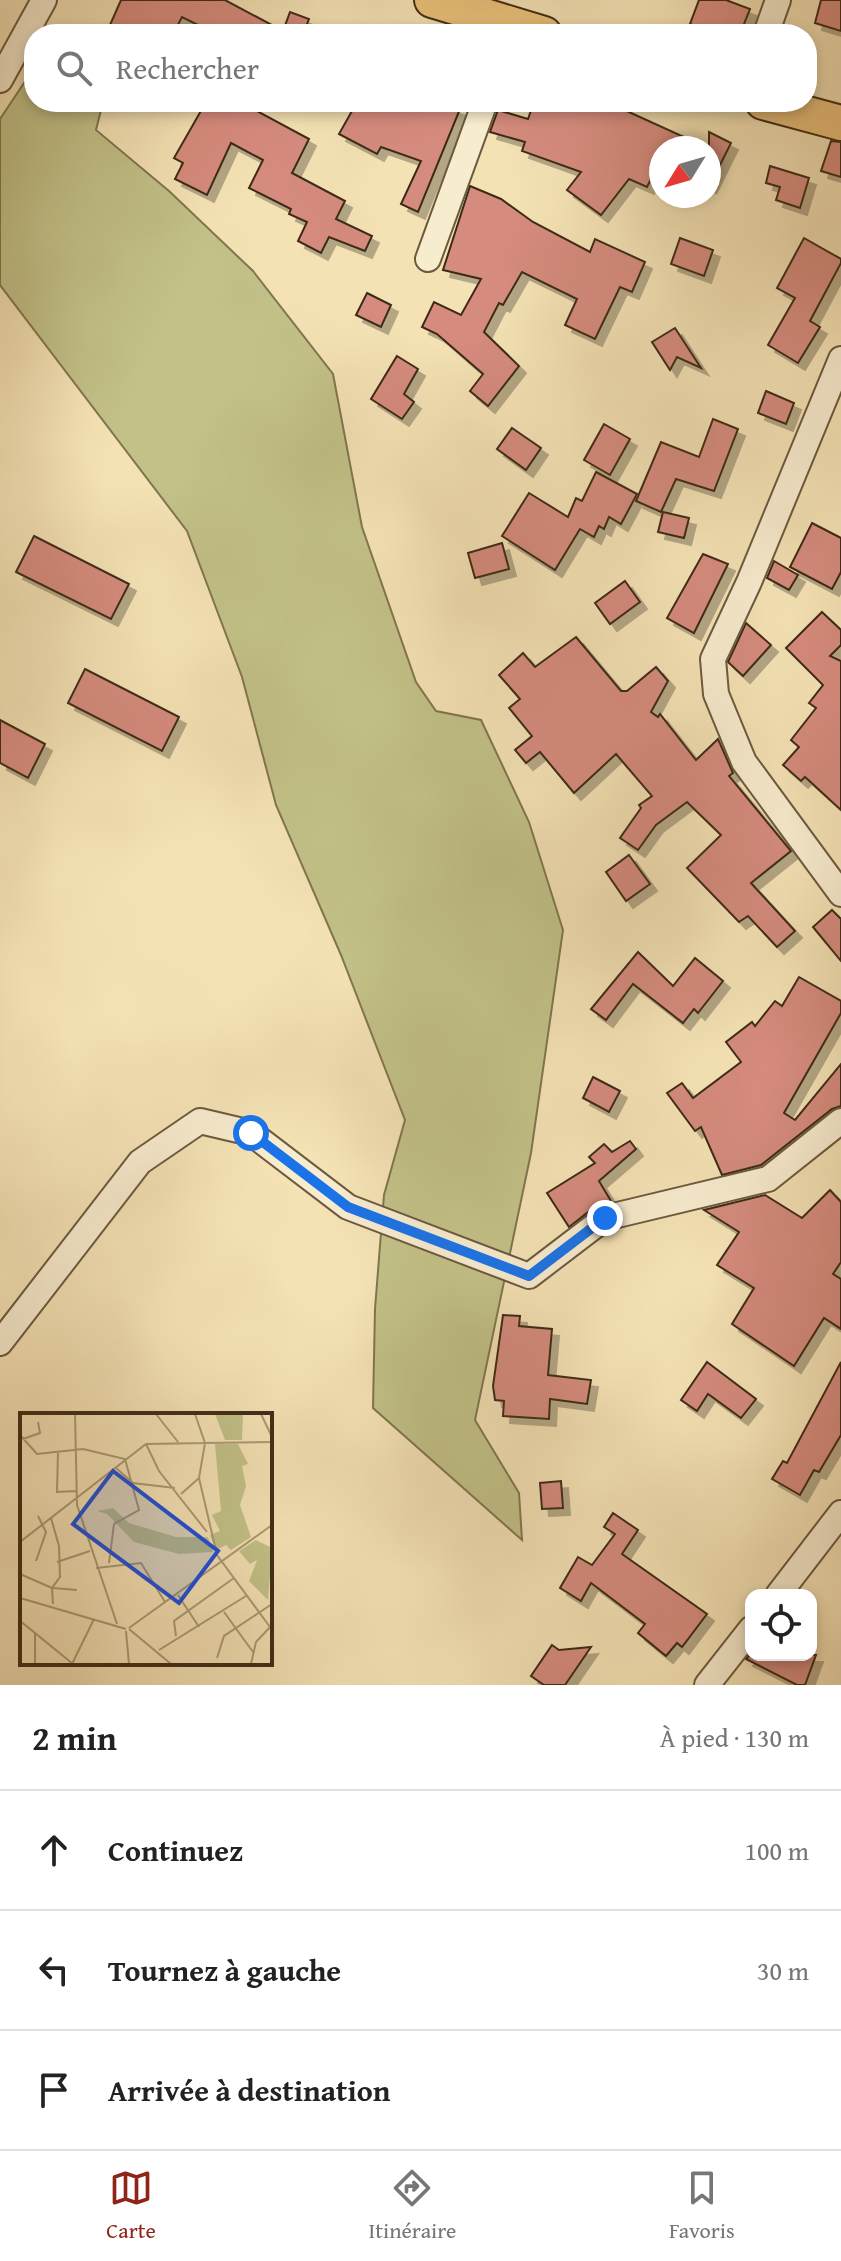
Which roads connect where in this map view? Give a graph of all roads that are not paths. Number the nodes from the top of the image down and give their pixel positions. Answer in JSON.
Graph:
{"nodes":[{"id":1,"x":44,"y":0,"type":"edge"},
{"id":2,"x":432,"y":0,"type":"edge"},
{"id":3,"x":778,"y":0,"type":"edge"},
{"id":4,"x":31,"y":24,"type":"edge"},
{"id":5,"x":497,"y":24,"type":"edge"},
{"id":6,"x":770,"y":24,"type":"edge"},
{"id":7,"x":24,"y":36,"type":"edge"},
{"id":8,"x":0,"y":80,"type":"edge"},
{"id":9,"x":481,"y":112,"type":"edge"},
{"id":10,"x":800,"y":112,"type":"edge"},
{"id":11,"x":841,"y":123,"type":"edge"},
{"id":12,"x":428,"y":259,"type":"dead end"},
{"id":13,"x":841,"y":359,"type":"edge"},
{"id":14,"x":841,"y":894,"type":"edge"},
{"id":15,"x":841,"y":1121,"type":"edge"},
{"id":16,"x":0,"y":1343,"type":"edge"},
{"id":17,"x":841,"y":1513,"type":"edge"},
{"id":18,"x":783,"y":1589,"type":"edge"},
{"id":19,"x":745,"y":1637,"type":"edge"},
{"id":20,"x":707,"y":1685,"type":"edge"}],
"edges":[{"from":1,"to":4,"type":"street"},
{"from":2,"to":5,"type":"highway"},
{"from":3,"to":6,"type":"street"},
{"from":7,"to":8,"type":"street"},
{"from":9,"to":12,"type":"street"},
{"from":10,"to":11,"type":"highway"},
{"from":13,"to":14,"type":"street"},
{"from":15,"to":16,"type":"street"},
{"from":17,"to":18,"type":"street"},
{"from":19,"to":20,"type":"street"}]}
